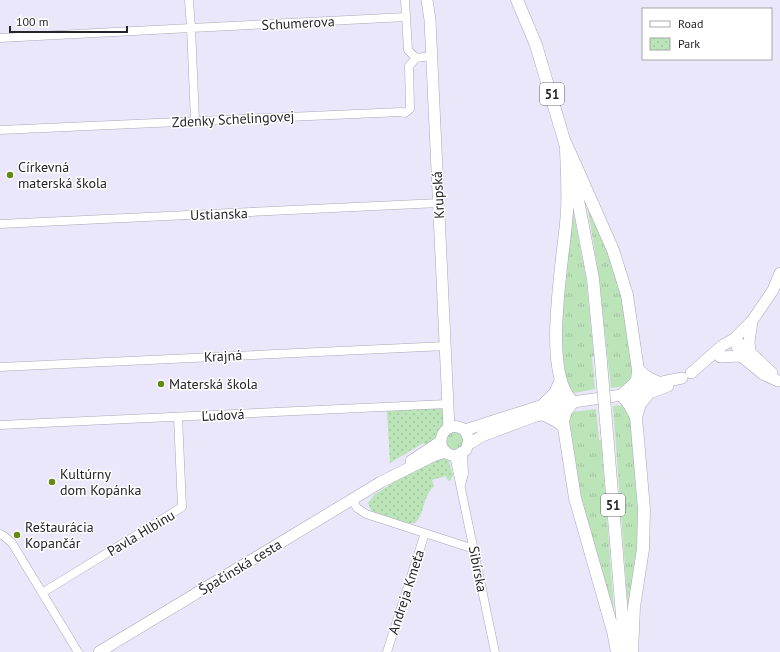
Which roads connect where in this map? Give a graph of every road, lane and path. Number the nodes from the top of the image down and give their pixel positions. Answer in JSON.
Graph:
{"nodes":[{"id":1,"x":190,"y":0,"type":"edge"},
{"id":2,"x":405,"y":0,"type":"edge"},
{"id":3,"x":427,"y":0,"type":"edge"},
{"id":4,"x":517,"y":0,"type":"edge"},
{"id":5,"x":406,"y":17,"type":"junction"},
{"id":6,"x":191,"y":28,"type":"junction"},
{"id":7,"x":0,"y":38,"type":"edge"},
{"id":8,"x":432,"y":56,"type":"junction"},
{"id":9,"x":416,"y":58,"type":"junction"},
{"id":10,"x":195,"y":121,"type":"junction"},
{"id":11,"x":0,"y":130,"type":"edge"},
{"id":12,"x":566,"y":144,"type":"junction"},
{"id":13,"x":439,"y":204,"type":"junction"},
{"id":14,"x":0,"y":224,"type":"edge"},
{"id":15,"x":780,"y":273,"type":"edge"},
{"id":16,"x":777,"y":288,"type":"edge"},
{"id":17,"x":752,"y":321,"type":"junction"},
{"id":18,"x":734,"y":339,"type":"junction"},
{"id":19,"x":446,"y":346,"type":"junction"},
{"id":20,"x":745,"y":354,"type":"junction"},
{"id":21,"x":720,"y":357,"type":"junction"},
{"id":22,"x":0,"y":367,"type":"edge"},
{"id":23,"x":638,"y":370,"type":"junction"},
{"id":24,"x":686,"y":375,"type":"junction"},
{"id":25,"x":561,"y":380,"type":"junction"},
{"id":26,"x":779,"y":382,"type":"edge"},
{"id":27,"x":659,"y":383,"type":"junction"},
{"id":28,"x":448,"y":391,"type":"junction"},
{"id":29,"x":622,"y":395,"type":"junction"},
{"id":30,"x":647,"y":395,"type":"junction"},
{"id":31,"x":573,"y":402,"type":"junction"},
{"id":32,"x":447,"y":404,"type":"junction"},
{"id":33,"x":543,"y":410,"type":"junction"},
{"id":34,"x":178,"y":417,"type":"junction"},
{"id":35,"x":636,"y":417,"type":"junction"},
{"id":36,"x":0,"y":425,"type":"edge"},
{"id":37,"x":564,"y":427,"type":"junction"},
{"id":38,"x":458,"y":429,"type":"junction"},
{"id":39,"x":441,"y":441,"type":"junction"},
{"id":40,"x":458,"y":451,"type":"junction"},
{"id":41,"x":381,"y":482,"type":"junction"},
{"id":42,"x":352,"y":499,"type":"junction"},
{"id":43,"x":425,"y":533,"type":"junction"},
{"id":44,"x":2,"y":535,"type":"edge"},
{"id":45,"x":0,"y":544,"type":"edge"},
{"id":46,"x":474,"y":549,"type":"junction"},
{"id":47,"x":42,"y":593,"type":"junction"},
{"id":48,"x":78,"y":652,"type":"edge"},
{"id":49,"x":100,"y":652,"type":"edge"},
{"id":50,"x":388,"y":652,"type":"edge"},
{"id":51,"x":495,"y":652,"type":"edge"},
{"id":52,"x":617,"y":652,"type":"edge"},
{"id":53,"x":624,"y":652,"type":"edge"},
{"id":54,"x":632,"y":652,"type":"edge"}],
"edges":[{"from":1,"to":6,"type":"street"},
{"from":2,"to":5,"type":"street"},
{"from":3,"to":8,"type":"street","name":"Krupská"},
{"from":4,"to":12,"type":"main road","number":"51"},
{"from":5,"to":6,"type":"street","name":"Schumerova"},
{"from":5,"to":9,"type":"street"},
{"from":6,"to":7,"type":"street","name":"Schumerova"},
{"from":6,"to":10,"type":"street"},
{"from":8,"to":9,"type":"street"},
{"from":8,"to":13,"type":"street","name":"Krupská"},
{"from":9,"to":10,"type":"street","name":"Zdenky Schelingovej"},
{"from":10,"to":11,"type":"street","name":"Zdenky Schelingovej"},
{"from":12,"to":23,"type":"main road"},
{"from":12,"to":25,"type":"main road"},
{"from":12,"to":53,"type":"main road","number":"51","bridge":true},
{"from":13,"to":14,"type":"street","name":"Ustianska"},
{"from":13,"to":19,"type":"street","name":"Krupská"},
{"from":15,"to":16,"type":"street"},
{"from":16,"to":17,"type":"street"},
{"from":17,"to":18,"type":"street"},
{"from":17,"to":20,"type":"street"},
{"from":18,"to":20,"type":"street"},
{"from":18,"to":21,"type":"street"},
{"from":18,"to":24,"type":"street"},
{"from":19,"to":22,"type":"street","name":"Krajná"},
{"from":19,"to":28,"type":"street","name":"Krupská"},
{"from":20,"to":21,"type":"street"},
{"from":20,"to":26,"type":"street"},
{"from":21,"to":24,"type":"street"},
{"from":23,"to":27,"type":"main road"},
{"from":23,"to":29,"type":"main road"},
{"from":24,"to":27,"type":"street"},
{"from":24,"to":30,"type":"street"},
{"from":25,"to":31,"type":"main road"},
{"from":25,"to":33,"type":"main road"},
{"from":27,"to":29,"type":"street"},
{"from":28,"to":32,"type":"street","name":"Krupská"},
{"from":28,"to":38,"type":"street","name":"Krupská"},
{"from":29,"to":30,"type":"street"},
{"from":29,"to":31,"type":"street"},
{"from":29,"to":35,"type":"main road"},
{"from":30,"to":35,"type":"main road"},
{"from":31,"to":33,"type":"street"},
{"from":31,"to":37,"type":"main road"},
{"from":32,"to":34,"type":"street","name":"Ľudová"},
{"from":32,"to":38,"type":"street","name":"Krupská"},
{"from":33,"to":37,"type":"main road"},
{"from":33,"to":38,"type":"street"},
{"from":33,"to":40,"type":"street","name":"Špačinská cesta"},
{"from":34,"to":36,"type":"street","name":"Ľudová"},
{"from":34,"to":47,"type":"street","name":"Pavla Hlbinu"},
{"from":35,"to":54,"type":"main road"},
{"from":37,"to":52,"type":"main road"},
{"from":38,"to":39,"type":"street"},
{"from":38,"to":40,"type":"street"},
{"from":39,"to":40,"type":"street"},
{"from":39,"to":41,"type":"street","name":"Špačinská cesta"},
{"from":40,"to":41,"type":"street","name":"Špačinská cesta"},
{"from":40,"to":46,"type":"street","name":"Sibírska"},
{"from":41,"to":42,"type":"street","name":"Špačinská cesta"},
{"from":42,"to":43,"type":"street"},
{"from":42,"to":49,"type":"street","name":"Špačinská cesta"},
{"from":43,"to":46,"type":"street"},
{"from":43,"to":50,"type":"street","name":"Andreja Kmeťa"},
{"from":44,"to":45,"type":"street"},
{"from":44,"to":47,"type":"street"},
{"from":46,"to":51,"type":"street","name":"Sibírska"},
{"from":47,"to":48,"type":"street"}]}
